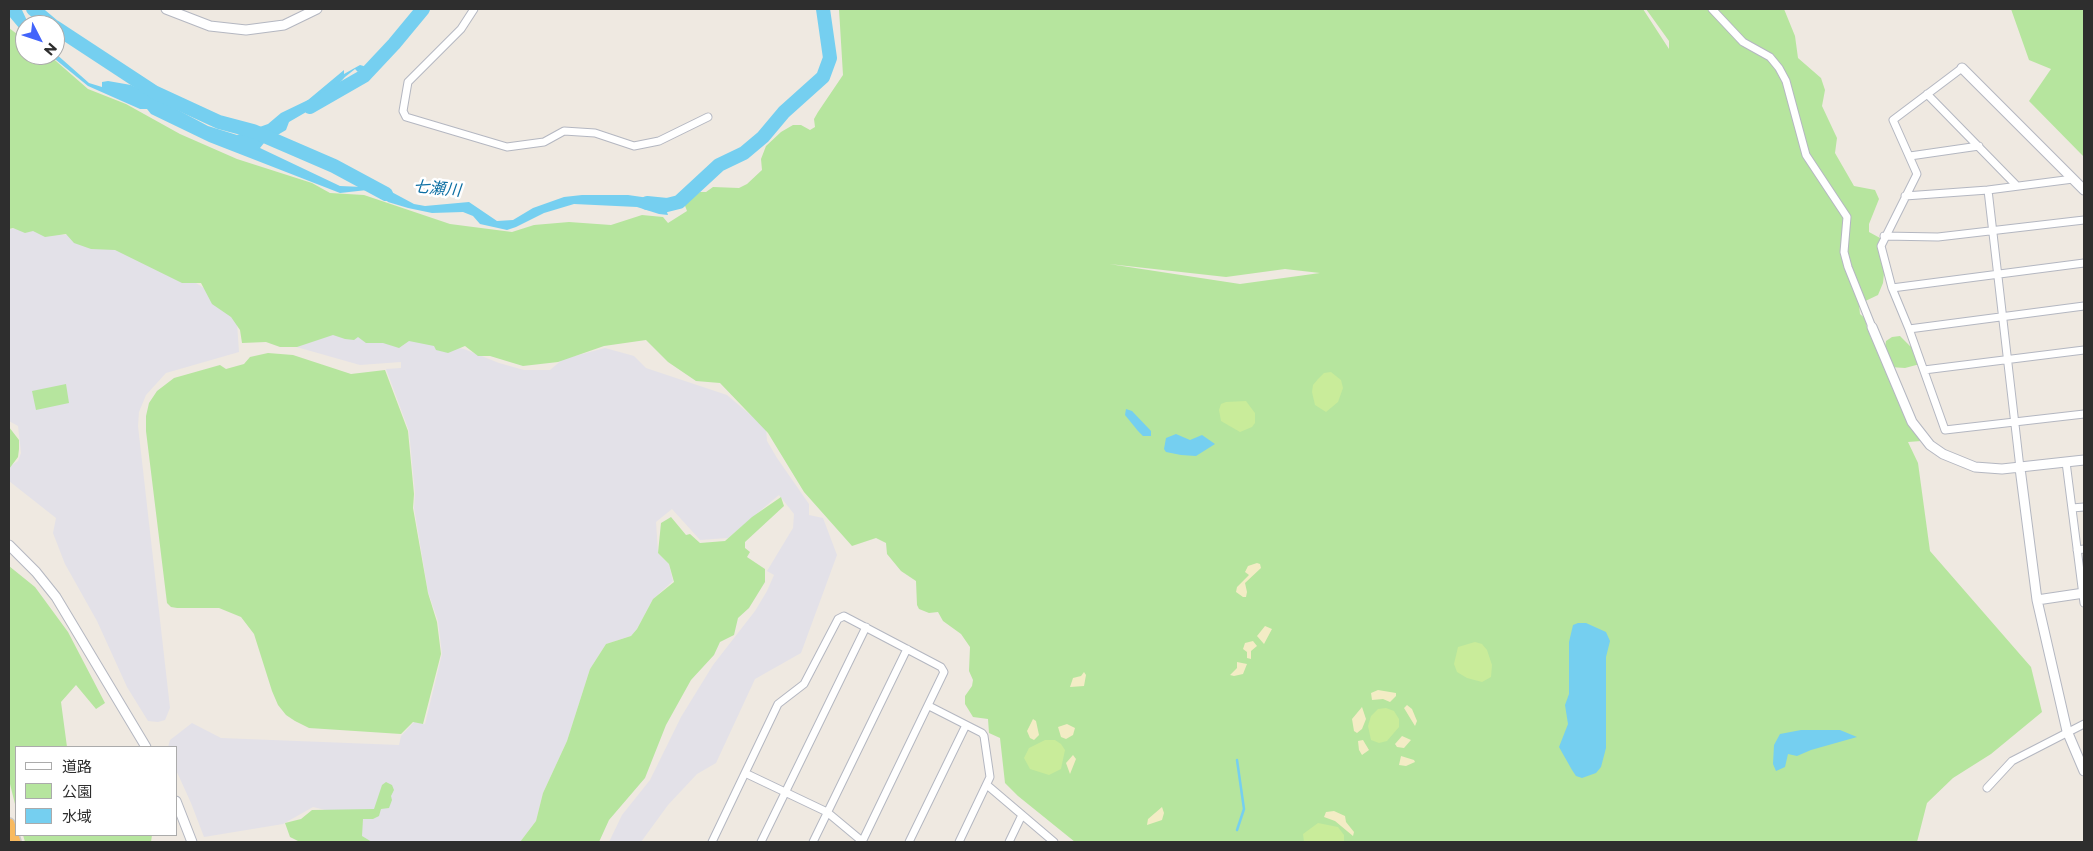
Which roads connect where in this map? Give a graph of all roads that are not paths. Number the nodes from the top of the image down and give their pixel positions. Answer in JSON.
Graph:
{"nodes":[{"id":1,"x":170,"y":9,"type":"edge"},
{"id":2,"x":474,"y":9,"type":"edge"},
{"id":3,"x":1712,"y":9,"type":"edge"},
{"id":4,"x":313,"y":10,"type":"edge"},
{"id":5,"x":1962,"y":68,"type":"joint"},
{"id":6,"x":1927,"y":94,"type":"junction"},
{"id":7,"x":708,"y":117,"type":"dead end"},
{"id":8,"x":1979,"y":146,"type":"junction"},
{"id":9,"x":1910,"y":156,"type":"junction"},
{"id":10,"x":2073,"y":179,"type":"junction"},
{"id":11,"x":2017,"y":186,"type":"junction"},
{"id":12,"x":1988,"y":190,"type":"junction"},
{"id":13,"x":2084,"y":190,"type":"edge"},
{"id":14,"x":1905,"y":196,"type":"junction"},
{"id":15,"x":2084,"y":220,"type":"edge"},
{"id":16,"x":1993,"y":231,"type":"junction"},
{"id":17,"x":1884,"y":236,"type":"junction"},
{"id":18,"x":2084,"y":263,"type":"edge"},
{"id":19,"x":1998,"y":274,"type":"junction"},
{"id":20,"x":1892,"y":288,"type":"junction"},
{"id":21,"x":2084,"y":306,"type":"edge"},
{"id":22,"x":2003,"y":316,"type":"junction"},
{"id":23,"x":1872,"y":327,"type":"joint"},
{"id":24,"x":1908,"y":329,"type":"junction"},
{"id":25,"x":2084,"y":350,"type":"edge"},
{"id":26,"x":2008,"y":359,"type":"junction"},
{"id":27,"x":1924,"y":370,"type":"junction"},
{"id":28,"x":2084,"y":414,"type":"edge"},
{"id":29,"x":2015,"y":423,"type":"junction"},
{"id":30,"x":2084,"y":460,"type":"edge"},
{"id":31,"x":2066,"y":462,"type":"junction"},
{"id":32,"x":2020,"y":468,"type":"junction"},
{"id":33,"x":2084,"y":507,"type":"edge"},
{"id":34,"x":2072,"y":508,"type":"junction"},
{"id":35,"x":9,"y":546,"type":"edge"},
{"id":36,"x":2080,"y":550,"type":"edge"},
{"id":37,"x":2083,"y":593,"type":"edge"},
{"id":38,"x":2037,"y":600,"type":"junction"},
{"id":39,"x":2084,"y":603,"type":"edge"},
{"id":40,"x":866,"y":627,"type":"junction"},
{"id":41,"x":907,"y":649,"type":"junction"},
{"id":42,"x":929,"y":706,"type":"junction"},
{"id":43,"x":2084,"y":724,"type":"edge"},
{"id":44,"x":966,"y":725,"type":"junction"},
{"id":45,"x":2067,"y":732,"type":"junction"},
{"id":46,"x":145,"y":746,"type":"edge"},
{"id":47,"x":2084,"y":771,"type":"edge"},
{"id":48,"x":745,"y":773,"type":"junction"},
{"id":49,"x":987,"y":785,"type":"junction"},
{"id":50,"x":1986,"y":788,"type":"dead end"},
{"id":51,"x":786,"y":792,"type":"junction"},
{"id":52,"x":178,"y":806,"type":"edge"},
{"id":53,"x":827,"y":812,"type":"junction"},
{"id":54,"x":1022,"y":815,"type":"junction"},
{"id":55,"x":9,"y":824,"type":"edge"},
{"id":56,"x":15,"y":842,"type":"edge"},
{"id":57,"x":192,"y":842,"type":"edge"},
{"id":58,"x":712,"y":842,"type":"edge"},
{"id":59,"x":762,"y":842,"type":"edge"},
{"id":60,"x":813,"y":842,"type":"edge"},
{"id":61,"x":862,"y":842,"type":"edge"},
{"id":62,"x":909,"y":842,"type":"edge"},
{"id":63,"x":959,"y":842,"type":"edge"},
{"id":64,"x":1009,"y":842,"type":"edge"},
{"id":65,"x":1054,"y":842,"type":"edge"}],
"edges":[{"from":1,"to":4,"type":"street"},
{"from":2,"to":7,"type":"street"},
{"from":3,"to":23,"type":"street"},
{"from":5,"to":6,"type":"street"},
{"from":5,"to":10,"type":"street"},
{"from":6,"to":8,"type":"street"},
{"from":6,"to":9,"type":"street"},
{"from":8,"to":9,"type":"street"},
{"from":8,"to":11,"type":"street"},
{"from":9,"to":14,"type":"street"},
{"from":10,"to":11,"type":"street"},
{"from":10,"to":13,"type":"street"},
{"from":11,"to":12,"type":"street"},
{"from":12,"to":14,"type":"street"},
{"from":12,"to":16,"type":"street"},
{"from":14,"to":17,"type":"street"},
{"from":15,"to":16,"type":"street"},
{"from":16,"to":17,"type":"street"},
{"from":16,"to":19,"type":"street"},
{"from":17,"to":20,"type":"street"},
{"from":18,"to":19,"type":"street"},
{"from":19,"to":20,"type":"street"},
{"from":19,"to":22,"type":"street"},
{"from":20,"to":24,"type":"street"},
{"from":21,"to":22,"type":"street"},
{"from":22,"to":24,"type":"street"},
{"from":22,"to":26,"type":"street"},
{"from":23,"to":32,"type":"street"},
{"from":24,"to":27,"type":"street"},
{"from":25,"to":26,"type":"street"},
{"from":26,"to":27,"type":"street"},
{"from":26,"to":29,"type":"street"},
{"from":27,"to":29,"type":"street"},
{"from":28,"to":29,"type":"street"},
{"from":29,"to":32,"type":"street"},
{"from":30,"to":31,"type":"street"},
{"from":31,"to":32,"type":"street"},
{"from":31,"to":34,"type":"street"},
{"from":32,"to":38,"type":"street"},
{"from":33,"to":34,"type":"street"},
{"from":34,"to":36,"type":"street"},
{"from":35,"to":46,"type":"street"},
{"from":36,"to":37,"type":"street"},
{"from":37,"to":38,"type":"street"},
{"from":37,"to":39,"type":"street"},
{"from":38,"to":45,"type":"street"},
{"from":40,"to":41,"type":"street"},
{"from":40,"to":48,"type":"street"},
{"from":40,"to":51,"type":"street"},
{"from":41,"to":42,"type":"street"},
{"from":41,"to":53,"type":"street"},
{"from":42,"to":44,"type":"street"},
{"from":42,"to":61,"type":"street"},
{"from":43,"to":45,"type":"street"},
{"from":44,"to":49,"type":"street"},
{"from":44,"to":62,"type":"street"},
{"from":45,"to":47,"type":"street"},
{"from":45,"to":50,"type":"street"},
{"from":48,"to":51,"type":"street"},
{"from":48,"to":58,"type":"street"},
{"from":49,"to":54,"type":"street"},
{"from":49,"to":63,"type":"street"},
{"from":51,"to":53,"type":"street"},
{"from":51,"to":59,"type":"street"},
{"from":52,"to":57,"type":"street"},
{"from":53,"to":60,"type":"street"},
{"from":53,"to":61,"type":"street"},
{"from":54,"to":64,"type":"street"},
{"from":54,"to":65,"type":"street"},
{"from":55,"to":56,"type":"highway"}]}
